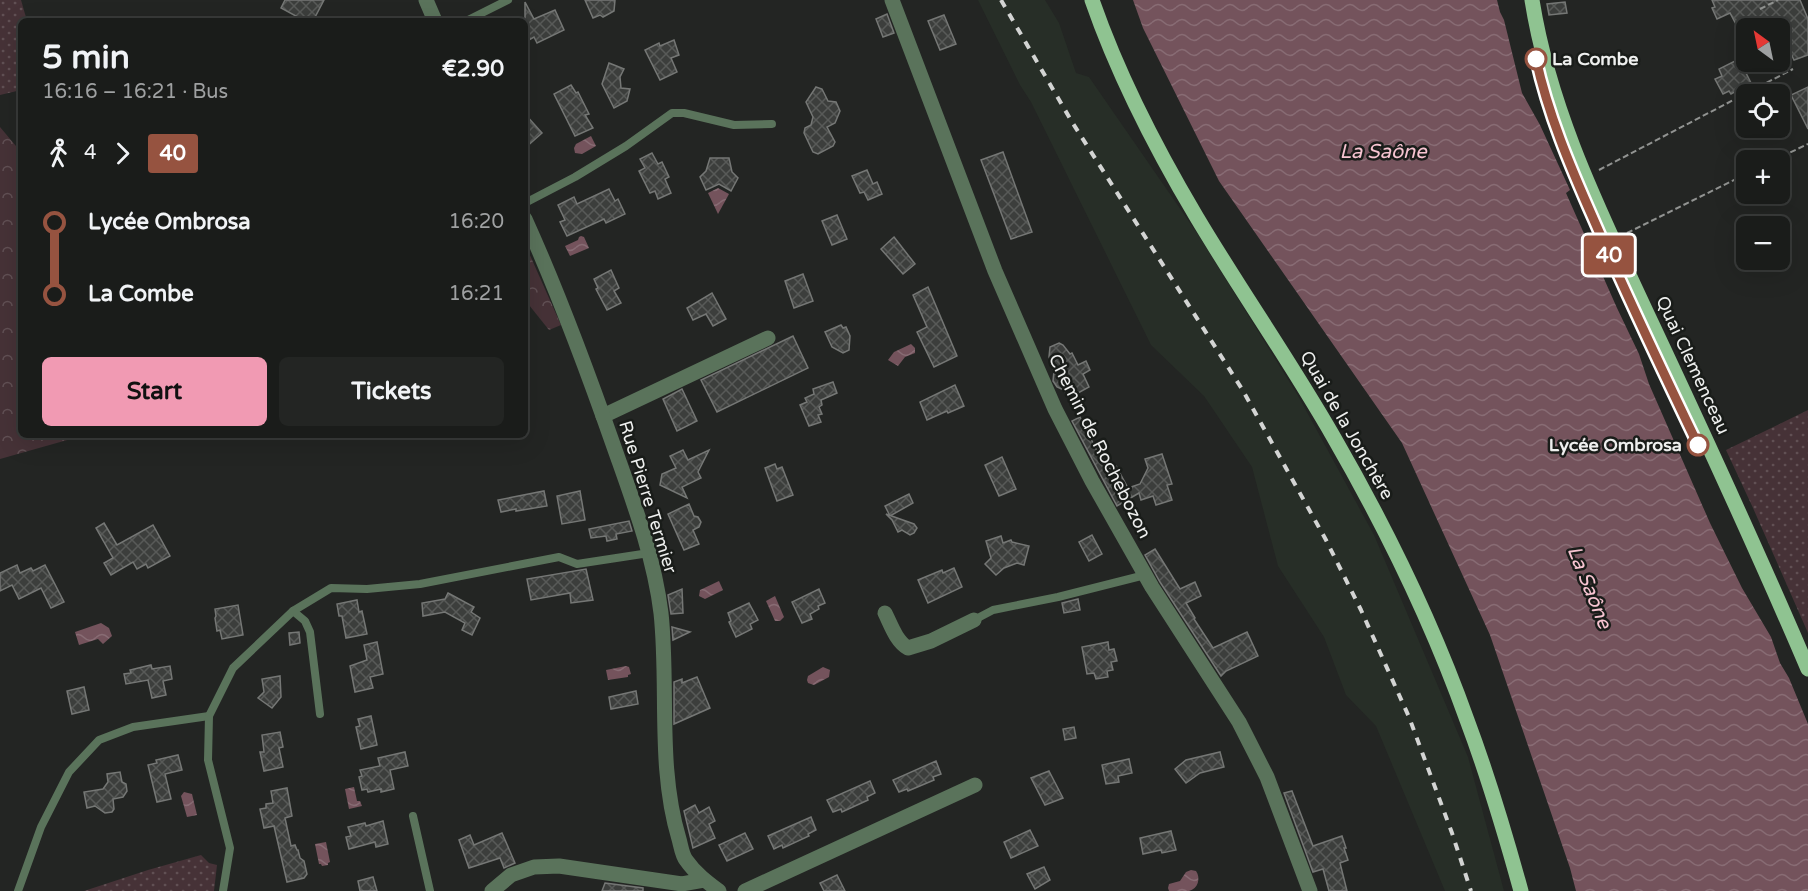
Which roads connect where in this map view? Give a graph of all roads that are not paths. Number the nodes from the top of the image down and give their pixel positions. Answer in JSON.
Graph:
{"nodes":[{"id":1,"x":426,"y":0,"type":"edge"},
{"id":2,"x":508,"y":0,"type":"edge"},
{"id":3,"x":892,"y":0,"type":"edge"},
{"id":4,"x":1092,"y":0,"type":"edge"},
{"id":5,"x":1525,"y":0,"type":"edge"},
{"id":6,"x":1532,"y":0,"type":"edge"},
{"id":7,"x":434,"y":18,"type":"edge"},
{"id":8,"x":472,"y":18,"type":"edge"},
{"id":9,"x":1536,"y":45,"type":"junction"},
{"id":10,"x":772,"y":124,"type":"dead end"},
{"id":11,"x":528,"y":201,"type":"edge"},
{"id":12,"x":528,"y":226,"type":"edge"},
{"id":13,"x":768,"y":338,"type":"dead end"},
{"id":14,"x":603,"y":416,"type":"junction"},
{"id":15,"x":1722,"y":475,"type":"junction"},
{"id":16,"x":649,"y":553,"type":"junction"},
{"id":17,"x":1145,"y":575,"type":"junction"},
{"id":18,"x":293,"y":611,"type":"junction"},
{"id":19,"x":885,"y":613,"type":"dead end"},
{"id":20,"x":974,"y":620,"type":"joint"},
{"id":21,"x":1808,"y":669,"type":"edge"},
{"id":22,"x":320,"y":714,"type":"dead end"},
{"id":23,"x":209,"y":716,"type":"junction"},
{"id":24,"x":975,"y":784,"type":"dead end"},
{"id":25,"x":413,"y":816,"type":"dead end"},
{"id":26,"x":704,"y":880,"type":"junction"},
{"id":27,"x":18,"y":891,"type":"edge"},
{"id":28,"x":223,"y":891,"type":"edge"},
{"id":29,"x":430,"y":891,"type":"edge"},
{"id":30,"x":492,"y":891,"type":"edge"},
{"id":31,"x":719,"y":891,"type":"edge"},
{"id":32,"x":745,"y":891,"type":"edge"},
{"id":33,"x":1310,"y":891,"type":"edge"},
{"id":34,"x":1521,"y":891,"type":"edge"}],
"edges":[{"from":1,"to":7,"type":"street"},
{"from":2,"to":8,"type":"lane"},
{"from":3,"to":17,"type":"street","name":"Chemin de Rochebozon"},
{"from":4,"to":34,"type":"main road","name":"Quai de la Jonchère"},
{"from":5,"to":9,"type":"main road","name":"Quai Clemenceau"},
{"from":6,"to":9,"type":"main road","name":"Quai Clemenceau"},
{"from":9,"to":15,"type":"main road","name":"Quai Clemenceau"},
{"from":9,"to":15,"type":"main road","name":"Quai Clemenceau"},
{"from":10,"to":11,"type":"lane"},
{"from":12,"to":14,"type":"street","name":"Rue Pierre Termier"},
{"from":13,"to":14,"type":"street"},
{"from":14,"to":16,"type":"street","name":"Rue Pierre Termier"},
{"from":15,"to":21,"type":"main road","name":"Quai Clemenceau"},
{"from":16,"to":18,"type":"lane"},
{"from":16,"to":26,"type":"street","name":"Rue Pierre Termier"},
{"from":17,"to":20,"type":"lane"},
{"from":17,"to":33,"type":"street","name":"Chemin de Rochebozon"},
{"from":18,"to":22,"type":"lane"},
{"from":18,"to":23,"type":"lane"},
{"from":19,"to":20,"type":"street"},
{"from":23,"to":27,"type":"lane"},
{"from":23,"to":28,"type":"lane"},
{"from":24,"to":32,"type":"street"},
{"from":25,"to":29,"type":"lane"},
{"from":26,"to":30,"type":"street"},
{"from":26,"to":31,"type":"street","name":"Rue Pierre Termier"}]}
